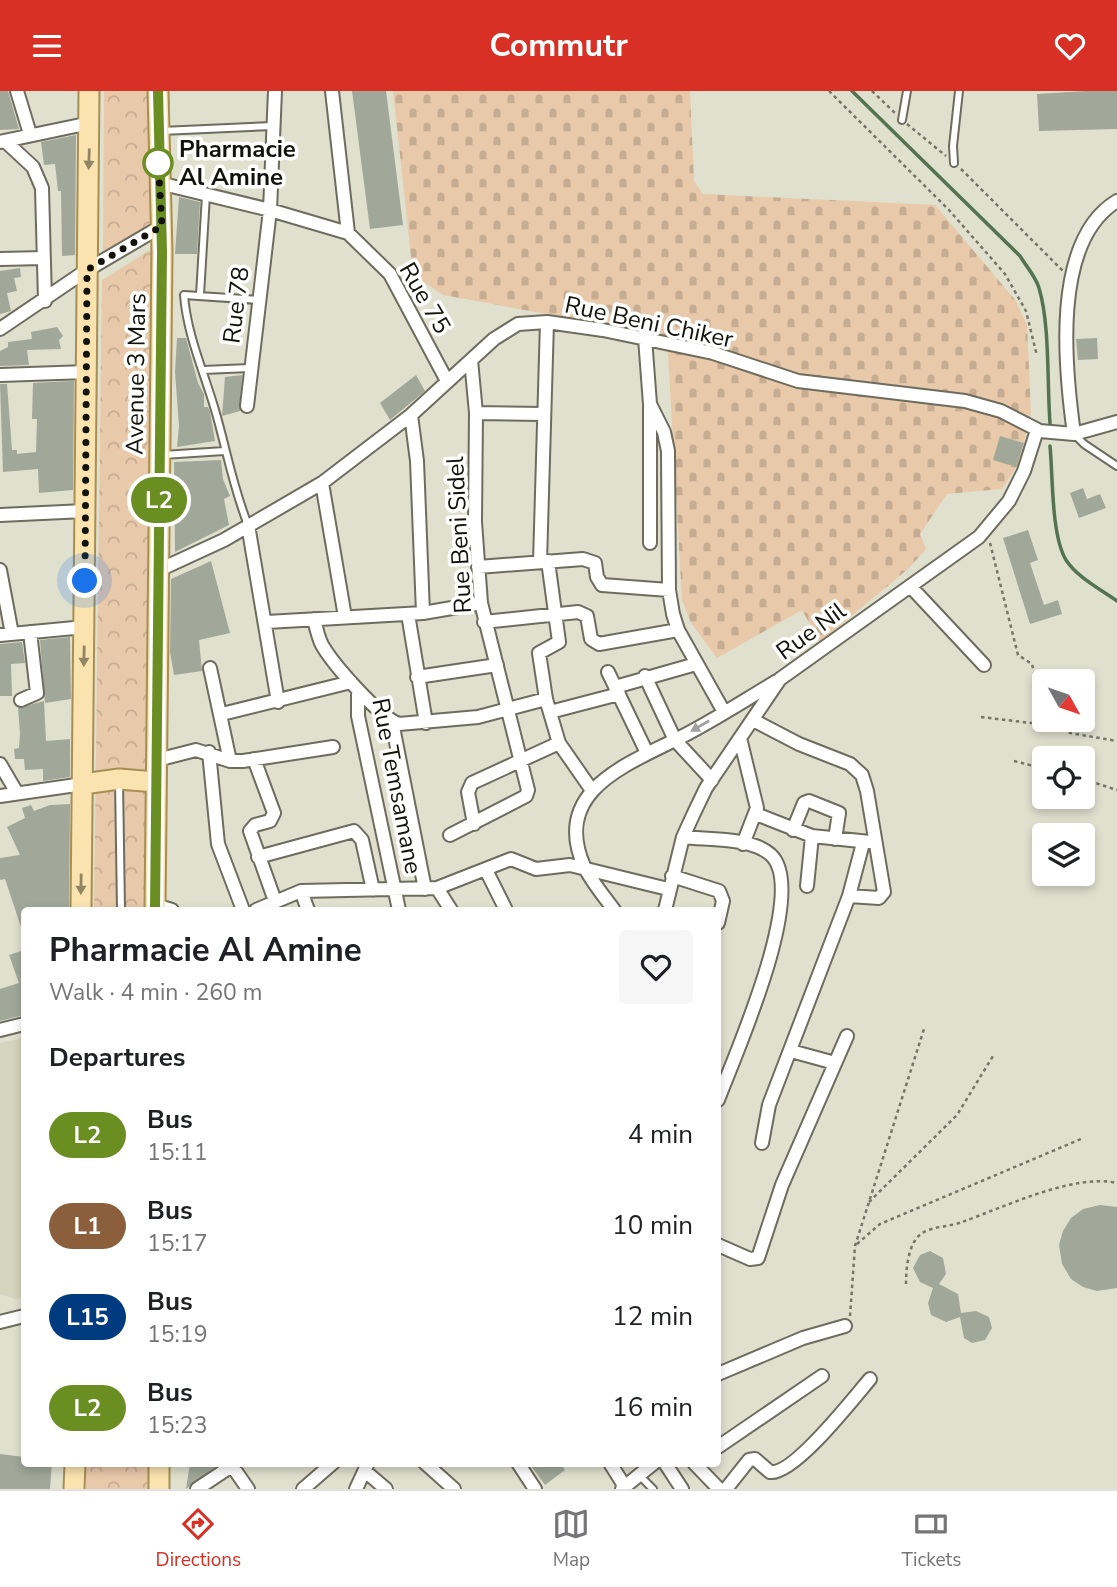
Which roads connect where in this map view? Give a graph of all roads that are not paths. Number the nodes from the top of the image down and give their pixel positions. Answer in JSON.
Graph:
{"nodes":[{"id":1,"x":17,"y":91,"type":"edge"},
{"id":2,"x":89,"y":91,"type":"edge"},
{"id":3,"x":158,"y":91,"type":"edge"},
{"id":4,"x":275,"y":91,"type":"edge"},
{"id":5,"x":331,"y":91,"type":"edge"},
{"id":6,"x":907,"y":91,"type":"edge"},
{"id":7,"x":959,"y":91,"type":"edge"},
{"id":8,"x":902,"y":120,"type":"road end"},
{"id":9,"x":90,"y":123,"type":"junction"},
{"id":10,"x":273,"y":126,"type":"junction"},
{"id":11,"x":159,"y":131,"type":"junction"},
{"id":12,"x":30,"y":134,"type":"junction"},
{"id":13,"x":2,"y":141,"type":"edge"},
{"id":14,"x":954,"y":163,"type":"road end"},
{"id":15,"x":159,"y":183,"type":"junction"},
{"id":16,"x":206,"y":195,"type":"junction"},
{"id":17,"x":1117,"y":201,"type":"edge"},
{"id":18,"x":270,"y":210,"type":"junction"},
{"id":19,"x":162,"y":226,"type":"junction"},
{"id":20,"x":348,"y":233,"type":"junction"},
{"id":21,"x":1,"y":255,"type":"edge"},
{"id":22,"x":44,"y":258,"type":"junction"},
{"id":23,"x":87,"y":270,"type":"junction"},
{"id":24,"x":162,"y":295,"type":"junction"},
{"id":25,"x":184,"y":295,"type":"junction"},
{"id":26,"x":200,"y":295,"type":"junction"},
{"id":27,"x":257,"y":300,"type":"junction"},
{"id":28,"x":44,"y":301,"type":"junction"},
{"id":29,"x":547,"y":323,"type":"junction"},
{"id":30,"x":0,"y":329,"type":"edge"},
{"id":31,"x":645,"y":338,"type":"junction"},
{"id":32,"x":471,"y":360,"type":"junction"},
{"id":33,"x":250,"y":368,"type":"junction"},
{"id":34,"x":203,"y":370,"type":"junction"},
{"id":35,"x":87,"y":372,"type":"junction"},
{"id":36,"x":0,"y":375,"type":"edge"},
{"id":37,"x":447,"y":381,"type":"junction"},
{"id":38,"x":650,"y":404,"type":"junction"},
{"id":39,"x":247,"y":406,"type":"dead end"},
{"id":40,"x":476,"y":413,"type":"junction"},
{"id":41,"x":542,"y":414,"type":"junction"},
{"id":42,"x":411,"y":415,"type":"junction"},
{"id":43,"x":1117,"y":422,"type":"edge"},
{"id":44,"x":1037,"y":430,"type":"junction"},
{"id":45,"x":1074,"y":434,"type":"junction"},
{"id":46,"x":224,"y":451,"type":"junction"},
{"id":47,"x":159,"y":456,"type":"junction"},
{"id":48,"x":1117,"y":465,"type":"edge"},
{"id":49,"x":322,"y":484,"type":"junction"},
{"id":50,"x":85,"y":511,"type":"junction"},
{"id":51,"x":0,"y":515,"type":"edge"},
{"id":52,"x":248,"y":525,"type":"junction"},
{"id":53,"x":650,"y":543,"type":"dead end"},
{"id":54,"x":544,"y":562,"type":"junction"},
{"id":55,"x":478,"y":567,"type":"junction"},
{"id":56,"x":0,"y":571,"type":"edge"},
{"id":57,"x":159,"y":571,"type":"junction"},
{"id":58,"x":910,"y":586,"type":"junction"},
{"id":59,"x":669,"y":590,"type":"junction"},
{"id":60,"x":481,"y":603,"type":"junction"},
{"id":61,"x":423,"y":613,"type":"junction"},
{"id":62,"x":408,"y":614,"type":"junction"},
{"id":63,"x":554,"y":614,"type":"junction"},
{"id":64,"x":345,"y":617,"type":"junction"},
{"id":65,"x":314,"y":619,"type":"junction"},
{"id":66,"x":267,"y":622,"type":"junction"},
{"id":67,"x":484,"y":622,"type":"junction"},
{"id":68,"x":85,"y":627,"type":"junction"},
{"id":69,"x":678,"y":630,"type":"junction"},
{"id":70,"x":30,"y":632,"type":"junction"},
{"id":71,"x":6,"y":634,"type":"edge"},
{"id":72,"x":696,"y":664,"type":"junction"},
{"id":73,"x":497,"y":665,"type":"junction"},
{"id":74,"x":985,"y":665,"type":"dead end"},
{"id":75,"x":210,"y":669,"type":"dead end"},
{"id":76,"x":608,"y":672,"type":"dead end"},
{"id":77,"x":645,"y":676,"type":"junction"},
{"id":78,"x":417,"y":677,"type":"junction"},
{"id":79,"x":780,"y":679,"type":"junction"},
{"id":80,"x":355,"y":686,"type":"junction"},
{"id":81,"x":617,"y":690,"type":"junction"},
{"id":82,"x":21,"y":700,"type":"dead end"},
{"id":83,"x":278,"y":702,"type":"junction"},
{"id":84,"x":548,"y":706,"type":"junction"},
{"id":85,"x":506,"y":710,"type":"junction"},
{"id":86,"x":724,"y":712,"type":"junction"},
{"id":87,"x":222,"y":715,"type":"junction"},
{"id":88,"x":752,"y":720,"type":"junction"},
{"id":89,"x":392,"y":722,"type":"junction"},
{"id":90,"x":426,"y":723,"type":"junction"},
{"id":91,"x":740,"y":738,"type":"junction"},
{"id":92,"x":675,"y":740,"type":"junction"},
{"id":93,"x":559,"y":743,"type":"junction"},
{"id":94,"x":333,"y":747,"type":"dead end"},
{"id":95,"x":209,"y":752,"type":"junction"},
{"id":96,"x":647,"y":753,"type":"junction"},
{"id":97,"x":254,"y":759,"type":"junction"},
{"id":98,"x":157,"y":760,"type":"junction"},
{"id":99,"x":230,"y":761,"type":"junction"},
{"id":100,"x":520,"y":761,"type":"junction"},
{"id":101,"x":0,"y":764,"type":"edge"},
{"id":102,"x":120,"y":779,"type":"junction"},
{"id":103,"x":712,"y":780,"type":"junction"},
{"id":104,"x":156,"y":782,"type":"junction"},
{"id":105,"x":83,"y":784,"type":"junction"},
{"id":106,"x":591,"y":789,"type":"junction"},
{"id":107,"x":17,"y":793,"type":"junction"},
{"id":108,"x":0,"y":796,"type":"edge"},
{"id":109,"x":756,"y":814,"type":"junction"},
{"id":110,"x":474,"y":824,"type":"junction"},
{"id":111,"x":793,"y":830,"type":"junction"},
{"id":112,"x":450,"y":835,"type":"dead end"},
{"id":113,"x":812,"y":836,"type":"junction"},
{"id":114,"x":683,"y":837,"type":"junction"},
{"id":115,"x":835,"y":839,"type":"junction"},
{"id":116,"x":870,"y":842,"type":"junction"},
{"id":117,"x":743,"y":844,"type":"junction"},
{"id":118,"x":258,"y":857,"type":"junction"},
{"id":119,"x":584,"y":868,"type":"junction"},
{"id":120,"x":486,"y":870,"type":"junction"},
{"id":121,"x":670,"y":883,"type":"junction"},
{"id":122,"x":807,"y":886,"type":"dead end"},
{"id":123,"x":431,"y":889,"type":"junction"},
{"id":124,"x":373,"y":890,"type":"junction"},
{"id":125,"x":395,"y":890,"type":"junction"},
{"id":126,"x":301,"y":891,"type":"junction"},
{"id":127,"x":849,"y":896,"type":"junction"},
{"id":128,"x":275,"y":901,"type":"junction"},
{"id":129,"x":81,"y":907,"type":"edge"},
{"id":130,"x":121,"y":907,"type":"edge"},
{"id":131,"x":161,"y":907,"type":"edge"},
{"id":132,"x":242,"y":907,"type":"edge"},
{"id":133,"x":262,"y":907,"type":"edge"},
{"id":134,"x":307,"y":907,"type":"edge"},
{"id":135,"x":398,"y":907,"type":"edge"},
{"id":136,"x":448,"y":907,"type":"edge"},
{"id":137,"x":504,"y":907,"type":"edge"},
{"id":138,"x":612,"y":907,"type":"edge"},
{"id":139,"x":665,"y":907,"type":"edge"},
{"id":140,"x":721,"y":910,"type":"edge"},
{"id":141,"x":21,"y":1025,"type":"edge"},
{"id":142,"x":0,"y":1030,"type":"edge"},
{"id":143,"x":847,"y":1037,"type":"dead end"},
{"id":144,"x":791,"y":1051,"type":"junction"},
{"id":145,"x":835,"y":1063,"type":"junction"},
{"id":146,"x":721,"y":1092,"type":"edge"},
{"id":147,"x":762,"y":1143,"type":"dead end"},
{"id":148,"x":721,"y":1246,"type":"edge"},
{"id":149,"x":21,"y":1317,"type":"edge"},
{"id":150,"x":0,"y":1322,"type":"edge"},
{"id":151,"x":845,"y":1326,"type":"road end"},
{"id":152,"x":721,"y":1373,"type":"edge"},
{"id":153,"x":822,"y":1376,"type":"dead end"},
{"id":154,"x":870,"y":1379,"type":"dead end"},
{"id":155,"x":721,"y":1445,"type":"edge"},
{"id":156,"x":75,"y":1467,"type":"edge"},
{"id":157,"x":159,"y":1467,"type":"edge"},
{"id":158,"x":229,"y":1467,"type":"edge"},
{"id":159,"x":235,"y":1467,"type":"edge"},
{"id":160,"x":366,"y":1467,"type":"edge"},
{"id":161,"x":429,"y":1467,"type":"edge"},
{"id":162,"x":521,"y":1467,"type":"edge"},
{"id":163,"x":612,"y":1467,"type":"edge"},
{"id":164,"x":649,"y":1467,"type":"edge"},
{"id":165,"x":668,"y":1467,"type":"edge"},
{"id":166,"x":699,"y":1467,"type":"edge"},
{"id":167,"x":317,"y":1468,"type":"edge"},
{"id":168,"x":639,"y":1476,"type":"junction"},
{"id":169,"x":624,"y":1488,"type":"edge"},
{"id":170,"x":74,"y":1489,"type":"edge"},
{"id":171,"x":159,"y":1489,"type":"edge"},
{"id":172,"x":197,"y":1489,"type":"edge"},
{"id":173,"x":248,"y":1489,"type":"edge"},
{"id":174,"x":303,"y":1489,"type":"edge"},
{"id":175,"x":356,"y":1489,"type":"edge"},
{"id":176,"x":386,"y":1489,"type":"edge"},
{"id":177,"x":454,"y":1489,"type":"edge"},
{"id":178,"x":535,"y":1489,"type":"edge"},
{"id":179,"x":653,"y":1489,"type":"edge"},
{"id":180,"x":682,"y":1489,"type":"edge"},
{"id":181,"x":719,"y":1489,"type":"edge"},
{"id":182,"x":726,"y":1489,"type":"edge"}],
"edges":[{"from":1,"to":12,"type":"street"},
{"from":2,"to":9,"type":"main road","name":"Avenue 3 Mars"},
{"from":3,"to":11,"type":"main road","name":"Avenue 3 Mars"},
{"from":4,"to":10,"type":"street","name":"Rue 78"},
{"from":5,"to":20,"type":"street"},
{"from":6,"to":8,"type":"lane"},
{"from":7,"to":14,"type":"lane"},
{"from":9,"to":12,"type":"street"},
{"from":9,"to":23,"type":"main road","name":"Avenue 3 Mars","one_way":true},
{"from":10,"to":11,"type":"lane"},
{"from":10,"to":18,"type":"street","name":"Rue 78"},
{"from":11,"to":15,"type":"main road","name":"Avenue 3 Mars"},
{"from":12,"to":13,"type":"street"},
{"from":13,"to":22,"type":"street"},
{"from":15,"to":16,"type":"street","name":"Rue 75"},
{"from":15,"to":19,"type":"main road","name":"Avenue 3 Mars"},
{"from":16,"to":18,"type":"street","name":"Rue 75"},
{"from":16,"to":26,"type":"lane"},
{"from":17,"to":45,"type":"street"},
{"from":18,"to":20,"type":"street","name":"Rue 75"},
{"from":18,"to":27,"type":"street","name":"Rue 78"},
{"from":19,"to":23,"type":"street"},
{"from":19,"to":24,"type":"main road","name":"Avenue 3 Mars"},
{"from":20,"to":37,"type":"street","name":"Rue 75"},
{"from":21,"to":22,"type":"street"},
{"from":22,"to":28,"type":"street"},
{"from":23,"to":28,"type":"street"},
{"from":23,"to":35,"type":"main road","name":"Avenue 3 Mars"},
{"from":24,"to":25,"type":"lane"},
{"from":24,"to":47,"type":"main road","name":"Avenue 3 Mars"},
{"from":25,"to":26,"type":"lane"},
{"from":25,"to":34,"type":"lane"},
{"from":26,"to":27,"type":"lane"},
{"from":27,"to":33,"type":"street","name":"Rue 78"},
{"from":28,"to":30,"type":"street"},
{"from":29,"to":31,"type":"street","name":"Rue Beni Chiker"},
{"from":29,"to":32,"type":"street","name":"Rue Beni Chiker"},
{"from":29,"to":41,"type":"street"},
{"from":31,"to":38,"type":"street"},
{"from":31,"to":44,"type":"street","name":"Rue Beni Chiker"},
{"from":32,"to":37,"type":"street","name":"Rue Beni Chiker"},
{"from":32,"to":40,"type":"street","name":"Rue Beni Sidel"},
{"from":33,"to":34,"type":"lane"},
{"from":33,"to":39,"type":"street","name":"Rue 78"},
{"from":34,"to":46,"type":"lane"},
{"from":35,"to":36,"type":"street"},
{"from":35,"to":50,"type":"main road","name":"Avenue 3 Mars"},
{"from":37,"to":42,"type":"street","name":"Rue Beni Chiker"},
{"from":38,"to":53,"type":"street"},
{"from":38,"to":59,"type":"street"},
{"from":40,"to":41,"type":"street"},
{"from":40,"to":55,"type":"street","name":"Rue Beni Sidel"},
{"from":41,"to":54,"type":"street"},
{"from":42,"to":49,"type":"street","name":"Rue Beni Chiker"},
{"from":42,"to":61,"type":"street"},
{"from":43,"to":45,"type":"street"},
{"from":44,"to":45,"type":"street","name":"Rue Beni Chiker"},
{"from":44,"to":58,"type":"street","name":"Rue Nil"},
{"from":45,"to":48,"type":"lane"},
{"from":46,"to":47,"type":"lane"},
{"from":46,"to":52,"type":"lane"},
{"from":47,"to":57,"type":"main road","name":"Avenue 3 Mars"},
{"from":49,"to":52,"type":"street","name":"Rue Beni Chiker"},
{"from":49,"to":64,"type":"street"},
{"from":50,"to":51,"type":"street"},
{"from":50,"to":68,"type":"main road","name":"Avenue 3 Mars"},
{"from":52,"to":57,"type":"street","name":"Rue Beni Chiker"},
{"from":52,"to":66,"type":"street"},
{"from":54,"to":55,"type":"street"},
{"from":54,"to":59,"type":"street"},
{"from":54,"to":63,"type":"street"},
{"from":55,"to":60,"type":"street","name":"Rue Beni Sidel"},
{"from":56,"to":71,"type":"street"},
{"from":57,"to":98,"type":"main road","name":"Avenue 3 Mars"},
{"from":58,"to":74,"type":"street"},
{"from":58,"to":79,"type":"street","name":"Rue Nil"},
{"from":59,"to":69,"type":"street"},
{"from":60,"to":61,"type":"street"},
{"from":60,"to":67,"type":"street","name":"Rue Beni Sidel"},
{"from":61,"to":62,"type":"street"},
{"from":62,"to":64,"type":"street"},
{"from":62,"to":78,"type":"street"},
{"from":63,"to":67,"type":"street"},
{"from":63,"to":69,"type":"street"},
{"from":63,"to":84,"type":"street"},
{"from":64,"to":65,"type":"street"},
{"from":65,"to":66,"type":"street"},
{"from":65,"to":80,"type":"street"},
{"from":66,"to":83,"type":"street"},
{"from":67,"to":73,"type":"street","name":"Rue Beni Sidel"},
{"from":68,"to":70,"type":"street"},
{"from":68,"to":105,"type":"main road","name":"Avenue 3 Mars","one_way":true},
{"from":69,"to":72,"type":"street"},
{"from":70,"to":71,"type":"street"},
{"from":70,"to":82,"type":"street"},
{"from":72,"to":77,"type":"street"},
{"from":72,"to":86,"type":"street"},
{"from":73,"to":78,"type":"street"},
{"from":73,"to":85,"type":"street","name":"Rue Beni Sidel"},
{"from":75,"to":87,"type":"street"},
{"from":76,"to":81,"type":"street"},
{"from":77,"to":81,"type":"street"},
{"from":77,"to":92,"type":"street"},
{"from":78,"to":90,"type":"street"},
{"from":79,"to":86,"type":"street"},
{"from":79,"to":88,"type":"street","name":"Rue Nil"},
{"from":80,"to":83,"type":"street"},
{"from":80,"to":89,"type":"street"},
{"from":80,"to":125,"type":"street","name":"Rue Temsamane"},
{"from":81,"to":84,"type":"street"},
{"from":81,"to":96,"type":"street"},
{"from":83,"to":87,"type":"street"},
{"from":84,"to":85,"type":"street"},
{"from":84,"to":93,"type":"street"},
{"from":85,"to":90,"type":"street"},
{"from":85,"to":100,"type":"street","name":"Rue Beni Sidel"},
{"from":86,"to":92,"type":"street","one_way":true},
{"from":87,"to":99,"type":"street"},
{"from":88,"to":91,"type":"street","name":"Rue Nil"},
{"from":88,"to":116,"type":"street"},
{"from":89,"to":90,"type":"street"},
{"from":89,"to":123,"type":"street"},
{"from":91,"to":103,"type":"street","name":"Rue Nil"},
{"from":91,"to":109,"type":"street"},
{"from":92,"to":96,"type":"street"},
{"from":92,"to":103,"type":"street"},
{"from":93,"to":100,"type":"street"},
{"from":93,"to":106,"type":"street"},
{"from":94,"to":97,"type":"street"},
{"from":95,"to":98,"type":"street"},
{"from":95,"to":99,"type":"street"},
{"from":95,"to":132,"type":"street"},
{"from":96,"to":106,"type":"street"},
{"from":97,"to":99,"type":"street"},
{"from":97,"to":118,"type":"street"},
{"from":98,"to":104,"type":"main road","name":"Avenue 3 Mars"},
{"from":100,"to":110,"type":"street"},
{"from":100,"to":110,"type":"street","name":"Rue Beni Sidel"},
{"from":101,"to":107,"type":"street"},
{"from":102,"to":104,"type":"main road"},
{"from":102,"to":105,"type":"main road"},
{"from":102,"to":130,"type":"lane"},
{"from":103,"to":114,"type":"street","name":"Rue Nil"},
{"from":104,"to":131,"type":"main road","name":"Avenue 3 Mars"},
{"from":105,"to":107,"type":"street"},
{"from":105,"to":129,"type":"main road","name":"Avenue 3 Mars","one_way":true},
{"from":106,"to":119,"type":"street"},
{"from":107,"to":108,"type":"street"},
{"from":109,"to":111,"type":"street"},
{"from":109,"to":117,"type":"street"},
{"from":110,"to":112,"type":"street"},
{"from":111,"to":113,"type":"street"},
{"from":111,"to":115,"type":"street"},
{"from":113,"to":115,"type":"street"},
{"from":113,"to":122,"type":"street"},
{"from":114,"to":117,"type":"street"},
{"from":114,"to":121,"type":"street","name":"Rue Nil"},
{"from":115,"to":116,"type":"street"},
{"from":116,"to":127,"type":"street"},
{"from":116,"to":127,"type":"street"},
{"from":117,"to":146,"type":"street"},
{"from":118,"to":124,"type":"street"},
{"from":118,"to":128,"type":"street"},
{"from":119,"to":120,"type":"street"},
{"from":119,"to":121,"type":"street"},
{"from":119,"to":138,"type":"street"},
{"from":120,"to":123,"type":"street"},
{"from":120,"to":137,"type":"street"},
{"from":121,"to":139,"type":"street","name":"Rue Nil"},
{"from":121,"to":140,"type":"street"},
{"from":123,"to":125,"type":"street"},
{"from":123,"to":136,"type":"street"},
{"from":124,"to":125,"type":"street"},
{"from":124,"to":126,"type":"street"},
{"from":125,"to":135,"type":"street","name":"Rue Temsamane"},
{"from":126,"to":128,"type":"street"},
{"from":126,"to":134,"type":"street"},
{"from":127,"to":144,"type":"street"},
{"from":128,"to":133,"type":"street"},
{"from":141,"to":142,"type":"street"},
{"from":143,"to":145,"type":"street"},
{"from":144,"to":145,"type":"street"},
{"from":144,"to":147,"type":"street"},
{"from":145,"to":148,"type":"street"},
{"from":149,"to":150,"type":"street"},
{"from":151,"to":152,"type":"street"},
{"from":153,"to":155,"type":"street"},
{"from":154,"to":182,"type":"street"},
{"from":156,"to":170,"type":"main road"},
{"from":157,"to":171,"type":"main road"},
{"from":158,"to":172,"type":"street"},
{"from":159,"to":173,"type":"street"},
{"from":160,"to":175,"type":"street"},
{"from":160,"to":176,"type":"street"},
{"from":161,"to":177,"type":"street"},
{"from":162,"to":178,"type":"street"},
{"from":163,"to":169,"type":"street"},
{"from":164,"to":168,"type":"street"},
{"from":165,"to":180,"type":"street"},
{"from":166,"to":181,"type":"street"},
{"from":167,"to":174,"type":"street"},
{"from":168,"to":169,"type":"street"},
{"from":168,"to":179,"type":"lane"}]}
